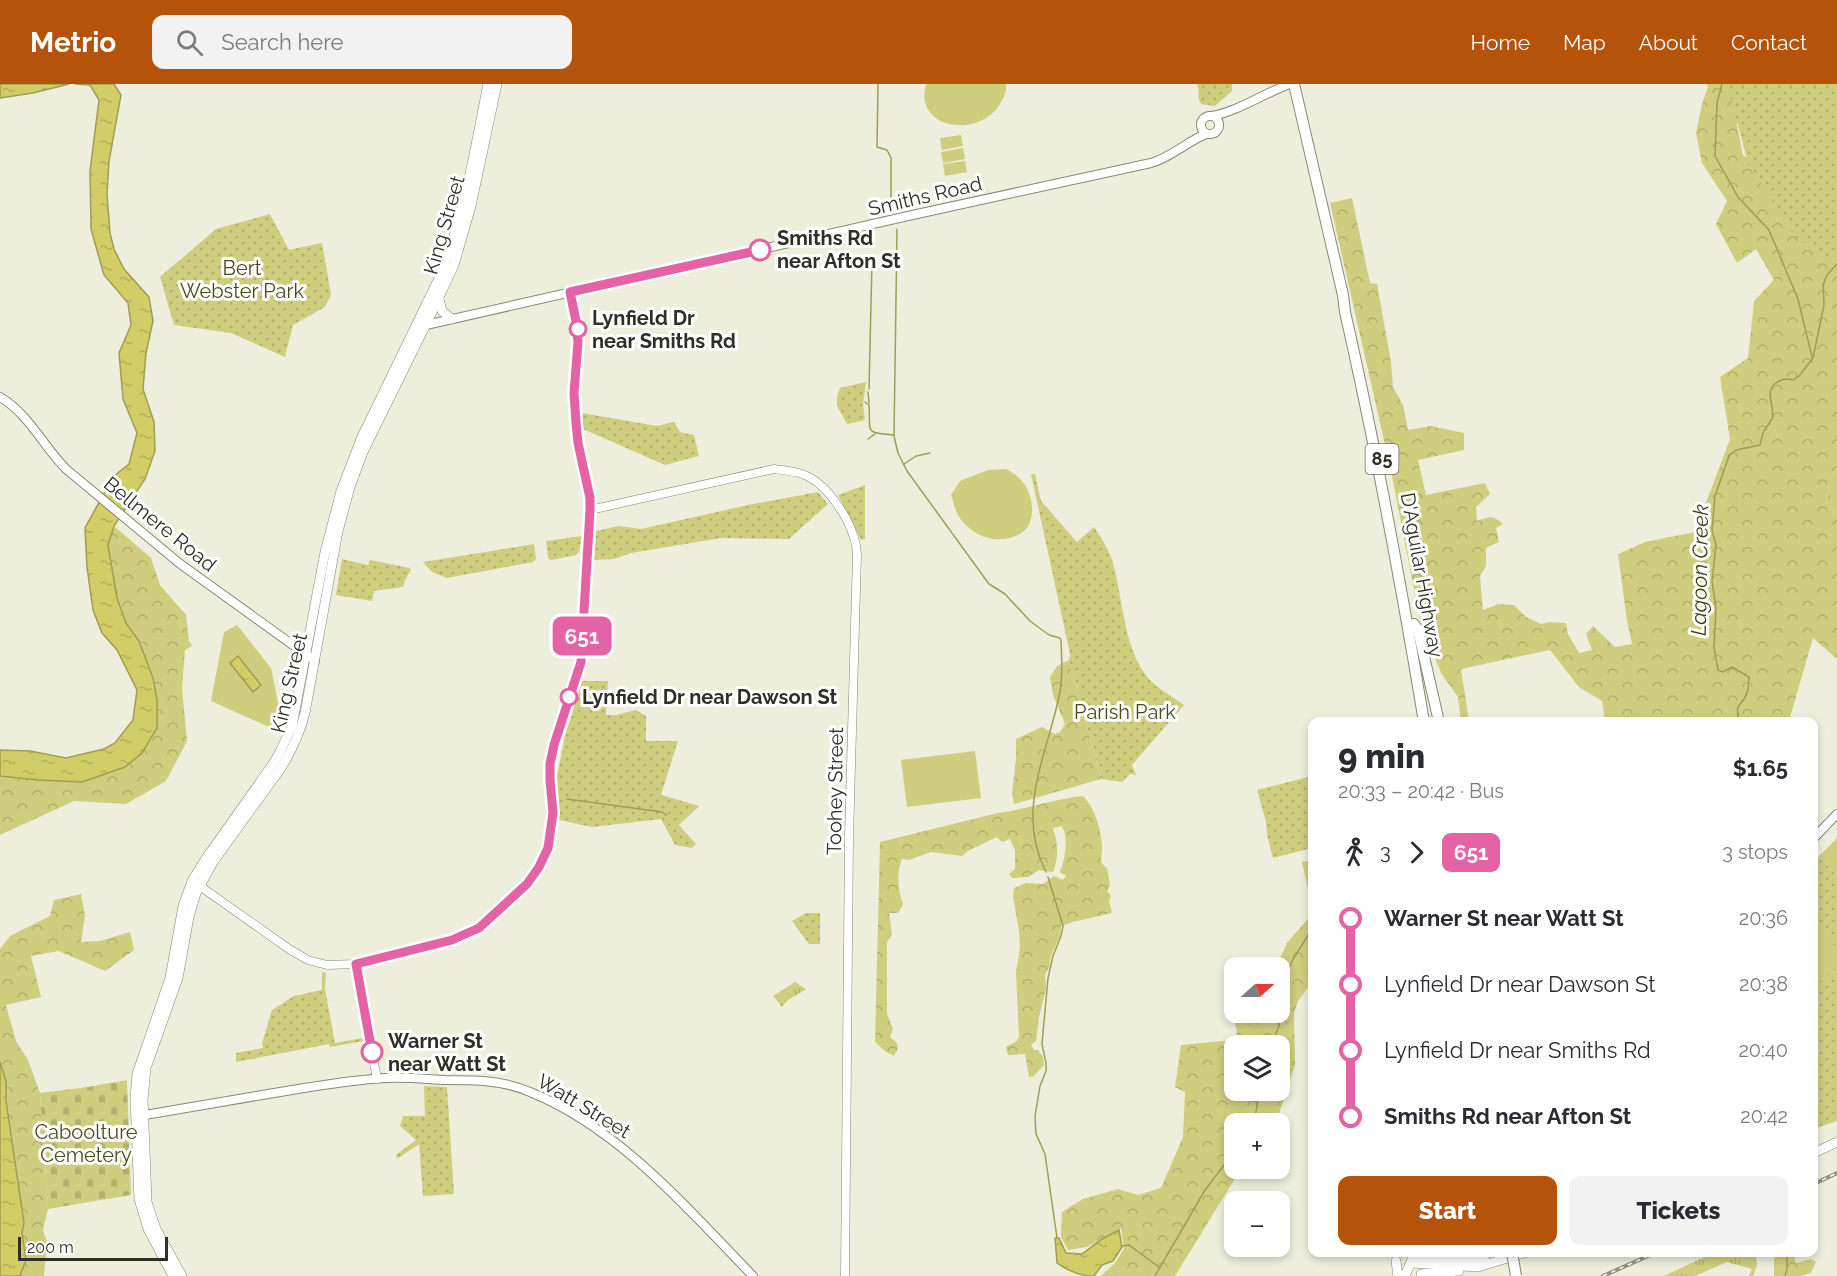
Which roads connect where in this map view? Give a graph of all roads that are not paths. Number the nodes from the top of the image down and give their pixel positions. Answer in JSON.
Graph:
{"nodes":[{"id":1,"x":488,"y":84,"type":"edge"},
{"id":2,"x":497,"y":84,"type":"edge"},
{"id":3,"x":1294,"y":84,"type":"edge"},
{"id":4,"x":1286,"y":85,"type":"edge"},
{"id":5,"x":1233,"y":110,"type":"junction"},
{"id":6,"x":1212,"y":116,"type":"junction"},
{"id":7,"x":1200,"y":124,"type":"junction"},
{"id":8,"x":1219,"y":126,"type":"junction"},
{"id":9,"x":1206,"y":134,"type":"junction"},
{"id":10,"x":1188,"y":143,"type":"junction"},
{"id":11,"x":570,"y":292,"type":"junction"},
{"id":12,"x":1343,"y":295,"type":"junction"},
{"id":13,"x":439,"y":298,"type":"junction"},
{"id":14,"x":452,"y":318,"type":"junction"},
{"id":15,"x":422,"y":323,"type":"junction"},
{"id":16,"x":0,"y":397,"type":"edge"},
{"id":17,"x":590,"y":510,"type":"junction"},
{"id":18,"x":1414,"y":624,"type":"junction"},
{"id":19,"x":310,"y":658,"type":"junction"},
{"id":20,"x":1423,"y":717,"type":"edge"},
{"id":21,"x":1428,"y":717,"type":"edge"},
{"id":22,"x":1438,"y":717,"type":"edge"},
{"id":23,"x":1837,"y":814,"type":"edge"},
{"id":24,"x":1818,"y":834,"type":"edge"},
{"id":25,"x":196,"y":883,"type":"junction"},
{"id":26,"x":356,"y":964,"type":"junction"},
{"id":27,"x":376,"y":1079,"type":"junction"},
{"id":28,"x":140,"y":1116,"type":"junction"},
{"id":29,"x":1837,"y":1142,"type":"edge"},
{"id":30,"x":1818,"y":1151,"type":"edge"},
{"id":31,"x":1510,"y":1257,"type":"edge"},
{"id":32,"x":1513,"y":1257,"type":"edge"},
{"id":33,"x":1412,"y":1258,"type":"edge"},
{"id":34,"x":1500,"y":1260,"type":"junction"},
{"id":35,"x":1396,"y":1261,"type":"dead end"},
{"id":36,"x":1424,"y":1265,"type":"edge"},
{"id":37,"x":173,"y":1276,"type":"edge"},
{"id":38,"x":182,"y":1276,"type":"edge"},
{"id":39,"x":753,"y":1276,"type":"edge"},
{"id":40,"x":845,"y":1276,"type":"edge"},
{"id":41,"x":1398,"y":1276,"type":"edge"},
{"id":42,"x":1405,"y":1276,"type":"edge"},
{"id":43,"x":1516,"y":1276,"type":"edge"}],
"edges":[{"from":1,"to":15,"type":"main road","name":"King Street"},
{"from":2,"to":13,"type":"main road","name":"King Street"},
{"from":3,"to":12,"type":"highway","name":"D'Aguilar Highway","number":"85"},
{"from":4,"to":5,"type":"main road"},
{"from":5,"to":6,"type":"main road"},
{"from":5,"to":8,"type":"main road"},
{"from":6,"to":7,"type":"main road"},
{"from":6,"to":8,"type":"main road"},
{"from":7,"to":9,"type":"main road"},
{"from":7,"to":10,"type":"main road","name":"Smiths Road"},
{"from":8,"to":9,"type":"main road"},
{"from":9,"to":10,"type":"main road","name":"Smiths Road"},
{"from":10,"to":11,"type":"main road","name":"Smiths Road"},
{"from":11,"to":14,"type":"main road","name":"Smiths Road"},
{"from":11,"to":17,"type":"street"},
{"from":12,"to":18,"type":"highway","name":"D'Aguilar Highway","number":"85"},
{"from":12,"to":20,"type":"highway","name":"D'Aguilar Highway","number":"85"},
{"from":13,"to":14,"type":"main road"},
{"from":13,"to":15,"type":"main road","name":"King Street"},
{"from":14,"to":15,"type":"main road","name":"Smiths Road"},
{"from":15,"to":19,"type":"main road","name":"King Street"},
{"from":16,"to":19,"type":"main road","name":"Bellmere Road"},
{"from":17,"to":26,"type":"street"},
{"from":17,"to":40,"type":"street","name":"Toohey Street"},
{"from":18,"to":21,"type":"highway","name":"D'Aguilar Highway","number":"85"},
{"from":18,"to":22,"type":"highway"},
{"from":19,"to":25,"type":"main road","name":"King Street"},
{"from":23,"to":24,"type":"main road"},
{"from":25,"to":26,"type":"street"},
{"from":25,"to":28,"type":"main road","name":"King Street"},
{"from":26,"to":27,"type":"street"},
{"from":27,"to":28,"type":"main road","name":"Watt Street"},
{"from":27,"to":39,"type":"main road","name":"Watt Street"},
{"from":28,"to":37,"type":"main road","name":"King Street"},
{"from":28,"to":38,"type":"main road","name":"King Street"},
{"from":29,"to":30,"type":"main road"},
{"from":31,"to":34,"type":"main road"},
{"from":32,"to":43,"type":"highway","bridge":true},
{"from":33,"to":36,"type":"main road"},
{"from":33,"to":42,"type":"main road"},
{"from":34,"to":36,"type":"main road"},
{"from":34,"to":36,"type":"main road"},
{"from":35,"to":41,"type":"main road"}]}
